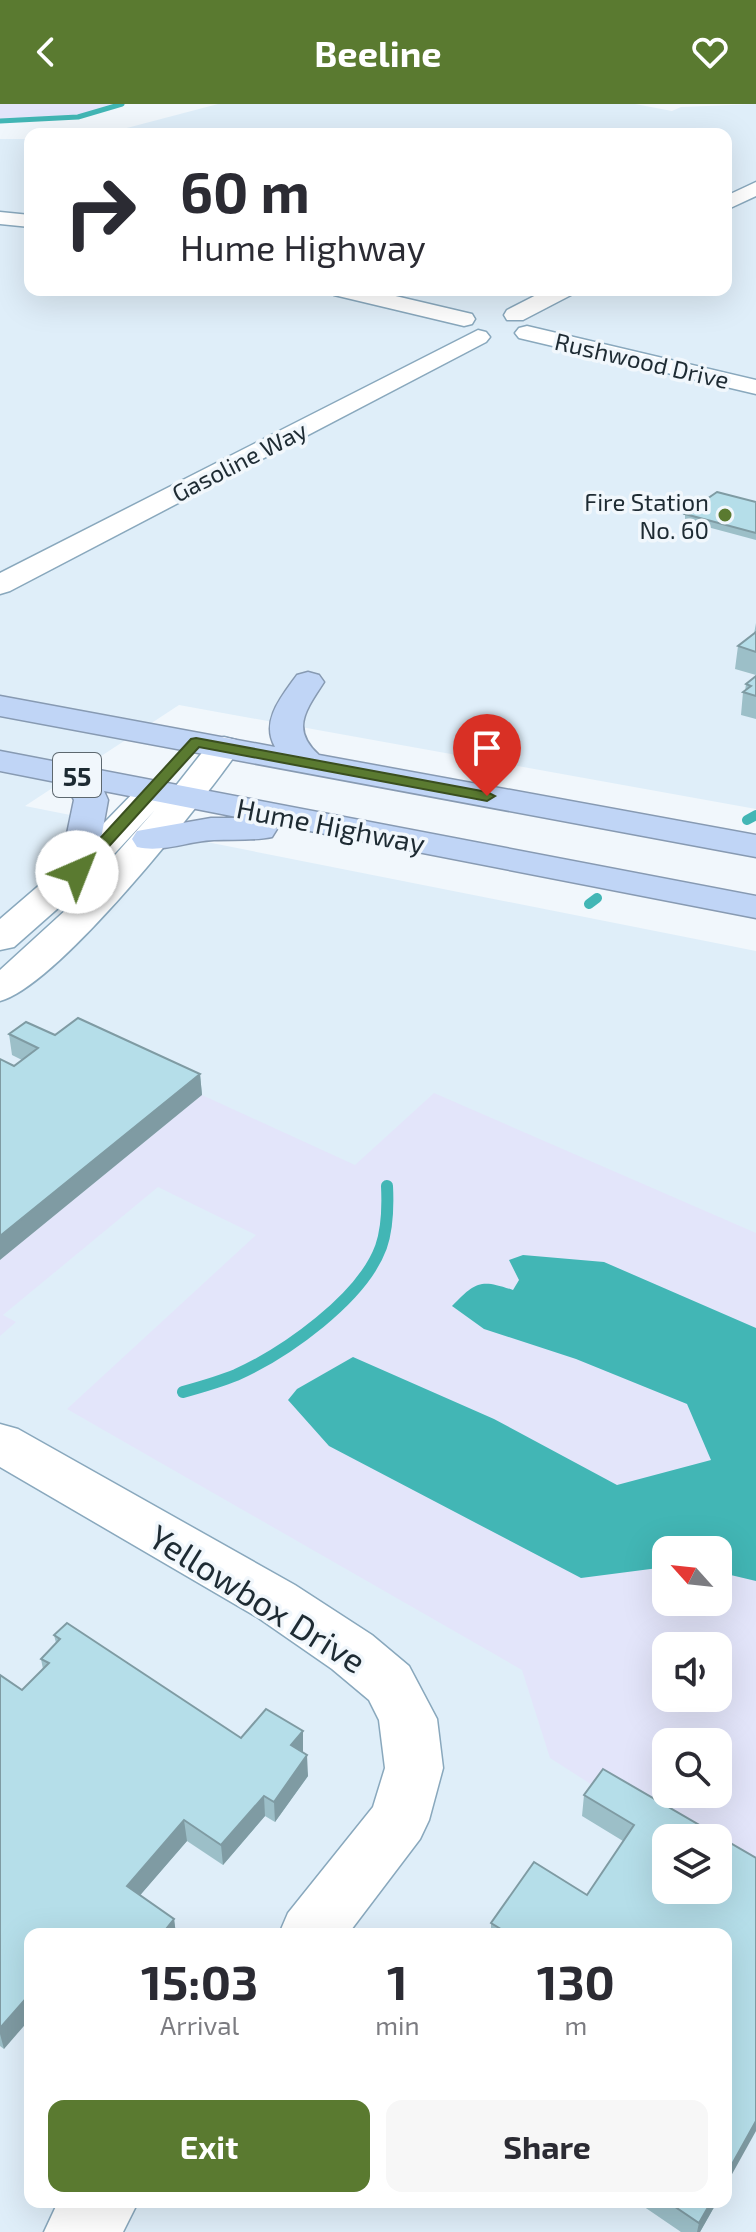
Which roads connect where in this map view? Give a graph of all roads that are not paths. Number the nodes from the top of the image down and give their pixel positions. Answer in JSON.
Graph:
{"nodes":[{"id":1,"x":756,"y":188,"type":"edge"},
{"id":2,"x":732,"y":201,"type":"edge"},
{"id":3,"x":0,"y":218,"type":"edge"},
{"id":4,"x":24,"y":220,"type":"edge"},
{"id":5,"x":370,"y":296,"type":"edge"},
{"id":6,"x":550,"y":296,"type":"edge"},
{"id":7,"x":493,"y":322,"type":"junction"},
{"id":8,"x":756,"y":387,"type":"edge"},
{"id":9,"x":0,"y":585,"type":"edge"},
{"id":10,"x":308,"y":682,"type":"dead end"},
{"id":11,"x":0,"y":706,"type":"edge"},
{"id":12,"x":210,"y":745,"type":"junction"},
{"id":13,"x":0,"y":761,"type":"edge"},
{"id":14,"x":308,"y":763,"type":"junction"},
{"id":15,"x":80,"y":776,"type":"junction"},
{"id":16,"x":171,"y":794,"type":"junction"},
{"id":17,"x":341,"y":827,"type":"junction"},
{"id":18,"x":150,"y":839,"type":"junction"},
{"id":19,"x":756,"y":846,"type":"edge"},
{"id":20,"x":77,"y":872,"type":"junction"},
{"id":21,"x":756,"y":907,"type":"edge"},
{"id":22,"x":0,"y":939,"type":"edge"},
{"id":23,"x":0,"y":989,"type":"edge"},
{"id":24,"x":0,"y":1443,"type":"edge"},
{"id":25,"x":315,"y":1928,"type":"edge"},
{"id":26,"x":98,"y":2208,"type":"edge"},
{"id":27,"x":79,"y":2232,"type":"edge"}],
"edges":[{"from":1,"to":2,"type":"street"},
{"from":3,"to":4,"type":"street"},
{"from":5,"to":7,"type":"street","name":"Rushwood Drive"},
{"from":6,"to":7,"type":"street","name":"Gasoline Way"},
{"from":7,"to":8,"type":"street","name":"Rushwood Drive"},
{"from":7,"to":9,"type":"street","name":"Gasoline Way"},
{"from":10,"to":14,"type":"highway"},
{"from":11,"to":12,"type":"highway","name":"Hume Highway","number":"55"},
{"from":12,"to":14,"type":"highway","name":"Hume Highway","number":"55"},
{"from":12,"to":16,"type":"street"},
{"from":13,"to":15,"type":"highway","name":"Hume Highway","number":"55"},
{"from":14,"to":19,"type":"highway","name":"Hume Highway","number":"55"},
{"from":15,"to":16,"type":"highway","name":"Hume Highway","number":"55"},
{"from":15,"to":20,"type":"highway"},
{"from":16,"to":17,"type":"highway","name":"Hume Highway","number":"55"},
{"from":16,"to":18,"type":"street"},
{"from":16,"to":20,"type":"street"},
{"from":17,"to":18,"type":"highway"},
{"from":17,"to":21,"type":"highway","name":"Hume Highway","number":"55"},
{"from":18,"to":23,"type":"street"},
{"from":20,"to":22,"type":"street"},
{"from":24,"to":25,"type":"street","name":"Yellowbox Drive"},
{"from":26,"to":27,"type":"street"}]}
